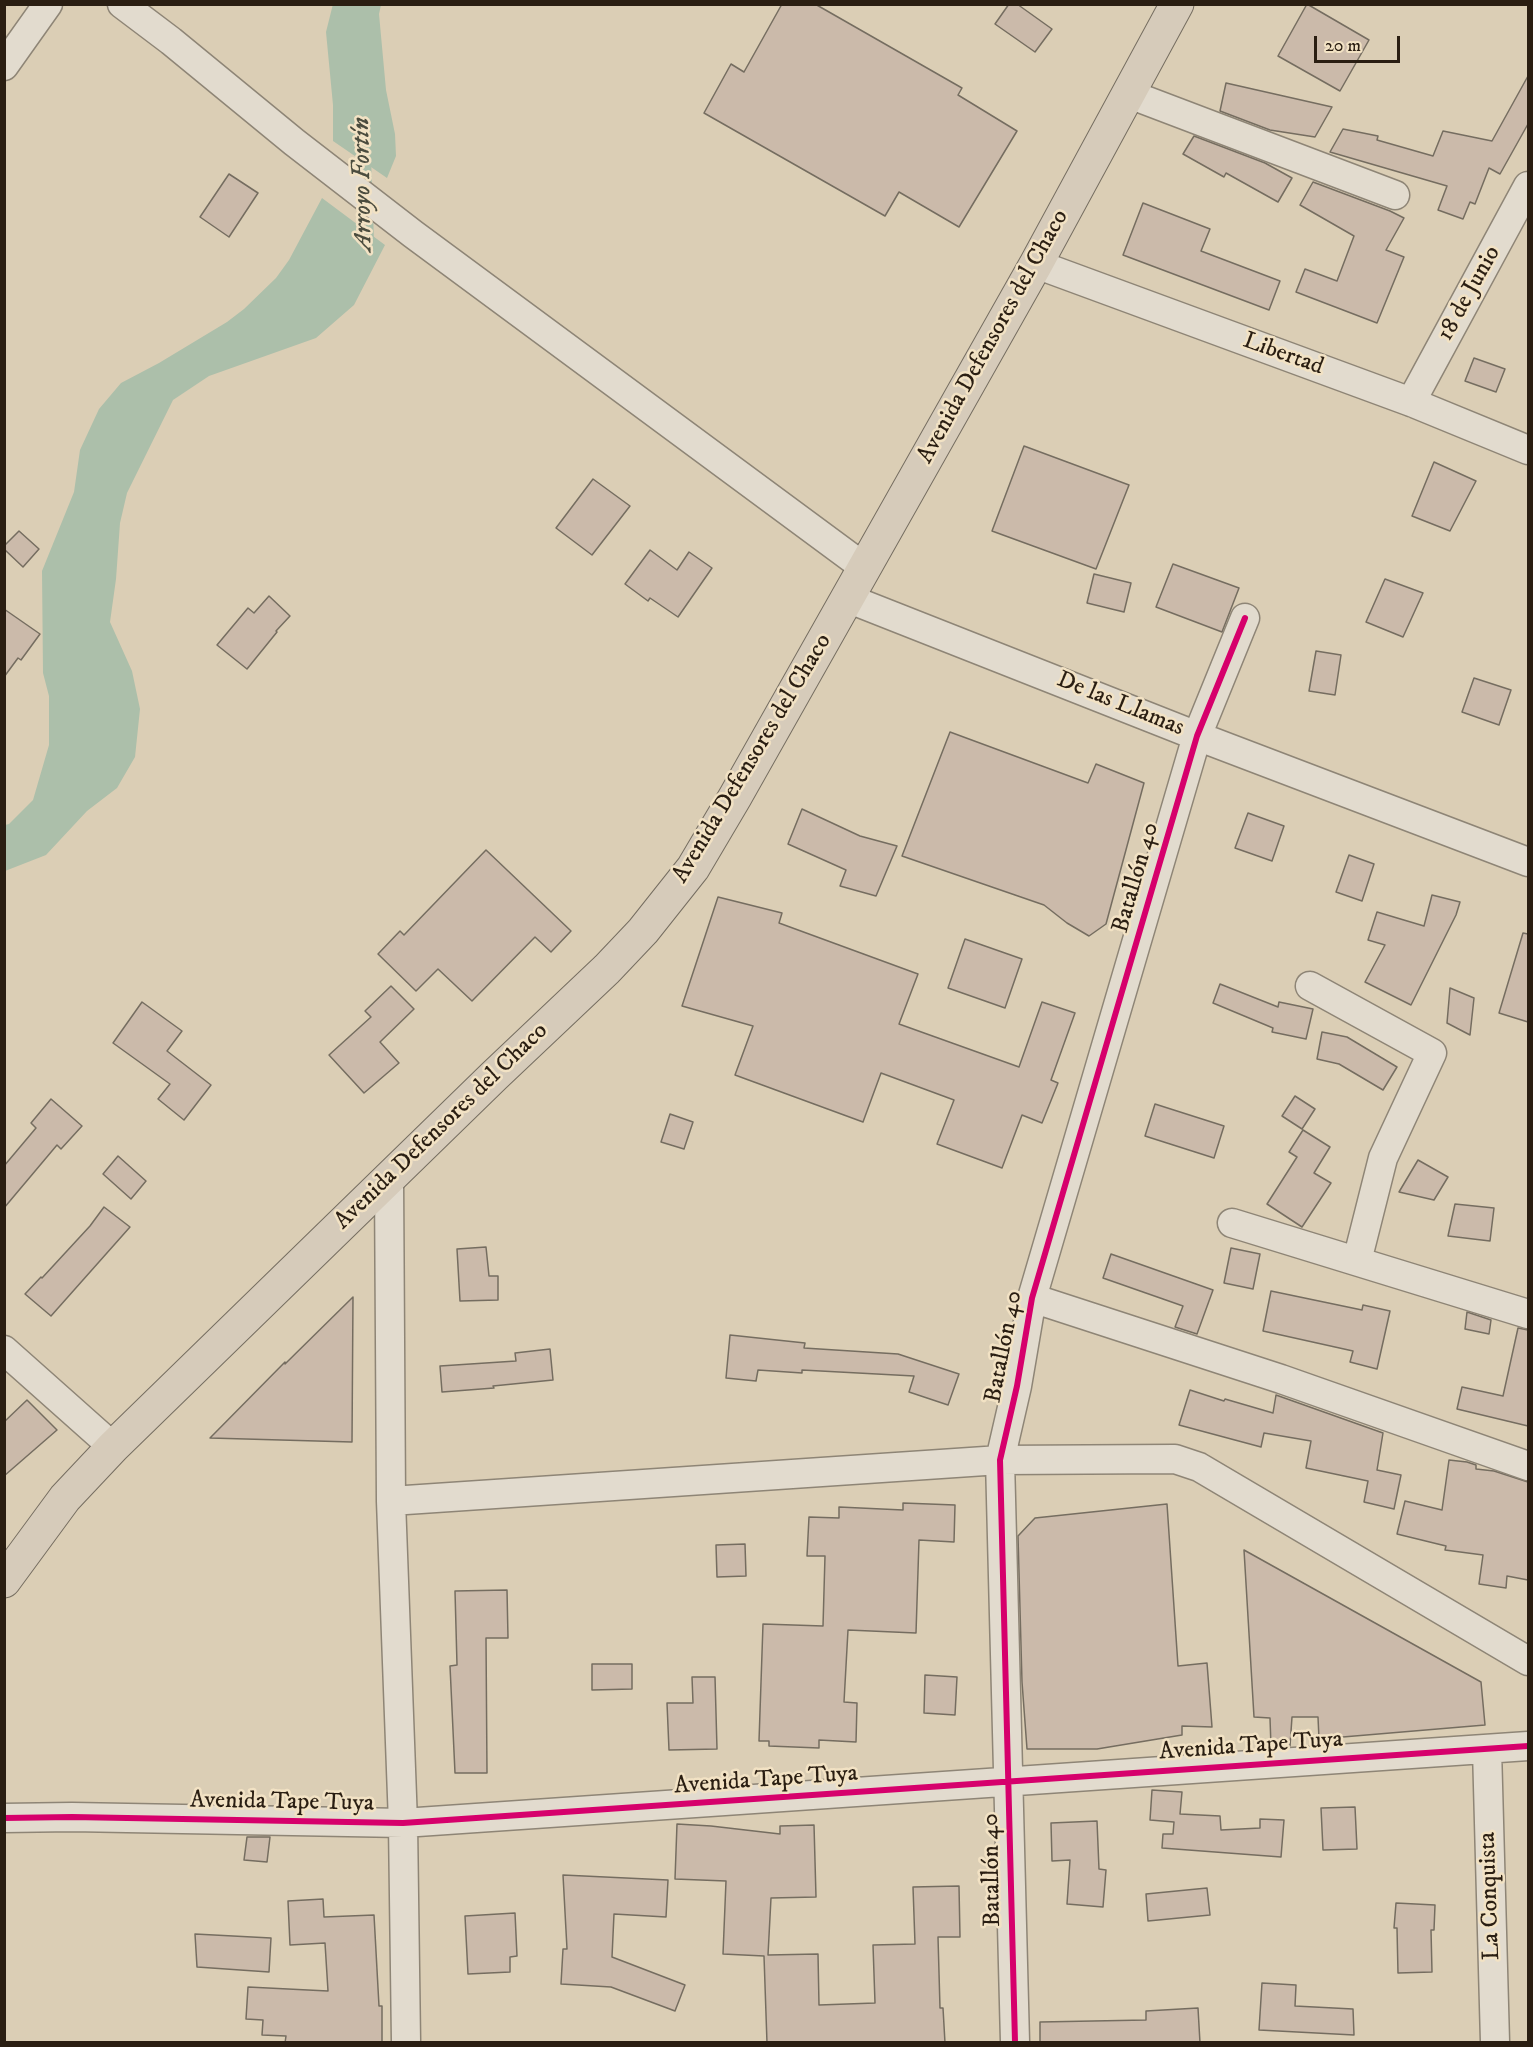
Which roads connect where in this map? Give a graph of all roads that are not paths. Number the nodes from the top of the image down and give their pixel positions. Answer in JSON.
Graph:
{"nodes":[{"id":1,"x":48,"y":4,"type":"edge"},
{"id":2,"x":122,"y":4,"type":"edge"},
{"id":3,"x":1177,"y":4,"type":"edge"},
{"id":4,"x":4,"y":66,"type":"edge"},
{"id":5,"x":1129,"y":94,"type":"junction"},
{"id":6,"x":1528,"y":186,"type":"edge"},
{"id":7,"x":1395,"y":195,"type":"dead end"},
{"id":8,"x":1036,"y":264,"type":"junction"},
{"id":9,"x":1411,"y":402,"type":"junction"},
{"id":10,"x":1528,"y":450,"type":"edge"},
{"id":11,"x":865,"y":568,"type":"junction"},
{"id":12,"x":847,"y":598,"type":"junction"},
{"id":13,"x":1245,"y":618,"type":"dead end"},
{"id":14,"x":1197,"y":736,"type":"junction"},
{"id":15,"x":1528,"y":862,"type":"edge"},
{"id":16,"x":1310,"y":986,"type":"dead end"},
{"id":17,"x":389,"y":1179,"type":"junction"},
{"id":18,"x":1232,"y":1222,"type":"dead end"},
{"id":19,"x":1357,"y":1261,"type":"junction"},
{"id":20,"x":1032,"y":1298,"type":"junction"},
{"id":21,"x":1528,"y":1314,"type":"edge"},
{"id":22,"x":4,"y":1350,"type":"edge"},
{"id":23,"x":112,"y":1447,"type":"junction"},
{"id":24,"x":1000,"y":1460,"type":"junction"},
{"id":25,"x":1528,"y":1466,"type":"edge"},
{"id":26,"x":391,"y":1501,"type":"junction"},
{"id":27,"x":4,"y":1581,"type":"edge"},
{"id":28,"x":1528,"y":1661,"type":"edge"},
{"id":29,"x":1528,"y":1746,"type":"edge"},
{"id":30,"x":1487,"y":1749,"type":"junction"},
{"id":31,"x":1009,"y":1782,"type":"junction"},
{"id":32,"x":4,"y":1818,"type":"edge"},
{"id":33,"x":403,"y":1823,"type":"junction"},
{"id":34,"x":406,"y":2043,"type":"edge"},
{"id":35,"x":1015,"y":2043,"type":"edge"},
{"id":36,"x":1495,"y":2043,"type":"edge"}],
"edges":[{"from":1,"to":4,"type":"street"},
{"from":2,"to":11,"type":"street"},
{"from":3,"to":5,"type":"main road","name":"Avenida Defensores del Chaco"},
{"from":5,"to":7,"type":"street"},
{"from":5,"to":8,"type":"main road","name":"Avenida Defensores del Chaco"},
{"from":6,"to":9,"type":"street","name":"18 de Junio"},
{"from":8,"to":9,"type":"street","name":"Libertad"},
{"from":8,"to":11,"type":"main road","name":"Avenida Defensores del Chaco"},
{"from":9,"to":10,"type":"street","name":"Libertad"},
{"from":11,"to":12,"type":"main road","name":"Avenida Defensores del Chaco"},
{"from":12,"to":14,"type":"street","name":"De las Llamas"},
{"from":12,"to":17,"type":"main road","name":"Avenida Defensores del Chaco"},
{"from":13,"to":14,"type":"street","name":"Batallón 40"},
{"from":14,"to":15,"type":"street","name":"De las Llamas"},
{"from":14,"to":20,"type":"street","name":"Batallón 40"},
{"from":16,"to":19,"type":"street"},
{"from":17,"to":23,"type":"main road","name":"Avenida Defensores del Chaco"},
{"from":17,"to":26,"type":"street"},
{"from":18,"to":19,"type":"street"},
{"from":19,"to":21,"type":"street"},
{"from":20,"to":24,"type":"street","name":"Batallón 40"},
{"from":20,"to":25,"type":"street"},
{"from":22,"to":23,"type":"street"},
{"from":23,"to":27,"type":"main road","name":"Avenida Defensores del Chaco"},
{"from":24,"to":26,"type":"street"},
{"from":24,"to":28,"type":"street"},
{"from":24,"to":31,"type":"street","name":"Batallón 40"},
{"from":26,"to":33,"type":"street"},
{"from":29,"to":30,"type":"street","name":"Avenida Tape Tuya"},
{"from":30,"to":31,"type":"street","name":"Avenida Tape Tuya"},
{"from":30,"to":36,"type":"street","name":"La Conquista"},
{"from":31,"to":33,"type":"street","name":"Avenida Tape Tuya"},
{"from":31,"to":35,"type":"street","name":"Batallón 40"},
{"from":32,"to":33,"type":"street","name":"Avenida Tape Tuya"},
{"from":33,"to":34,"type":"street"}]}
